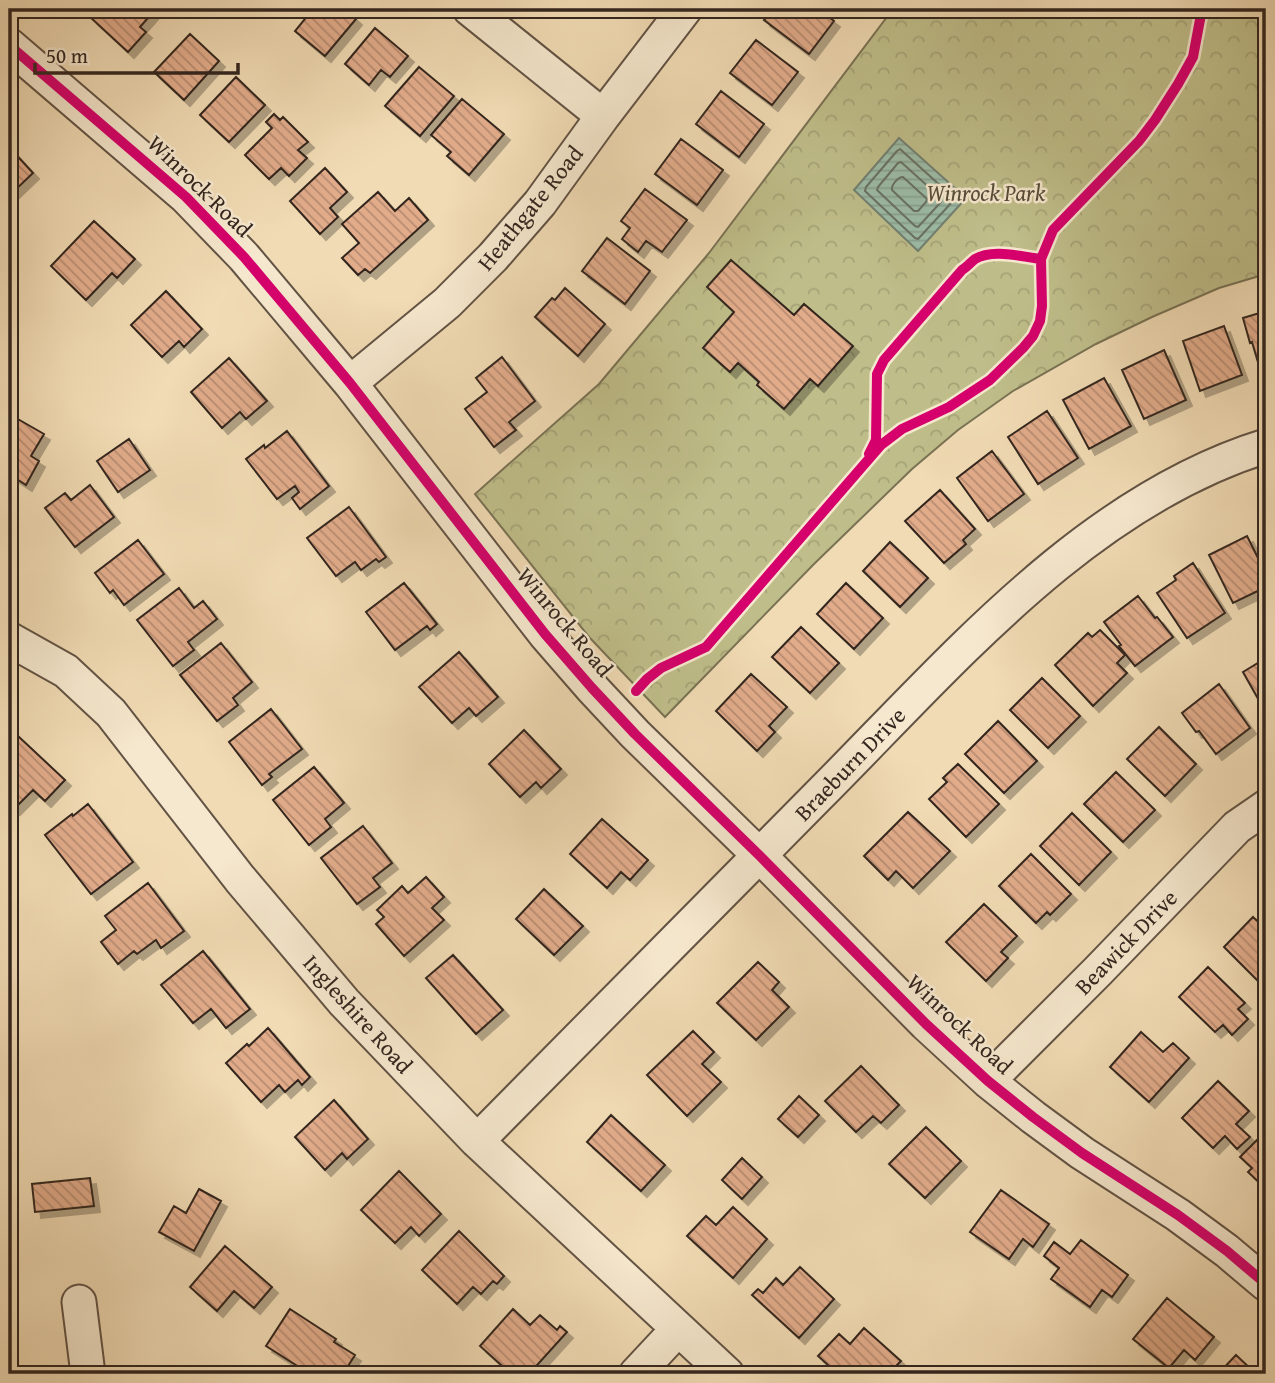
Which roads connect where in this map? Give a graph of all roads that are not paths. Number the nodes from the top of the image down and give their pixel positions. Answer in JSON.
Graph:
{"nodes":[{"id":1,"x":470,"y":9,"type":"edge"},
{"id":2,"x":685,"y":9,"type":"edge"},
{"id":3,"x":9,"y":45,"type":"edge"},
{"id":4,"x":603,"y":116,"type":"junction"},
{"id":5,"x":350,"y":383,"type":"junction"},
{"id":6,"x":1266,"y":446,"type":"edge"},
{"id":7,"x":9,"y":639,"type":"edge"},
{"id":8,"x":1266,"y":807,"type":"edge"},
{"id":9,"x":760,"y":856,"type":"junction"},
{"id":10,"x":988,"y":1081,"type":"junction"},
{"id":11,"x":477,"y":1141,"type":"junction"},
{"id":12,"x":1266,"y":1284,"type":"edge"},
{"id":13,"x":79,"y":1302,"type":"dead end"},
{"id":14,"x":677,"y":1329,"type":"junction"},
{"id":15,"x":89,"y":1374,"type":"edge"},
{"id":16,"x":636,"y":1374,"type":"edge"},
{"id":17,"x":727,"y":1374,"type":"edge"}],
"edges":[{"from":1,"to":4,"type":"street"},
{"from":2,"to":4,"type":"street","name":"Heathgate Road"},
{"from":3,"to":5,"type":"street","name":"Winrock Road"},
{"from":4,"to":5,"type":"street","name":"Heathgate Road"},
{"from":5,"to":9,"type":"street","name":"Winrock Road"},
{"from":6,"to":9,"type":"street","name":"Braeburn Drive"},
{"from":7,"to":11,"type":"street","name":"Ingleshire Road"},
{"from":8,"to":10,"type":"street","name":"Beawick Drive"},
{"from":9,"to":10,"type":"street","name":"Winrock Road"},
{"from":9,"to":11,"type":"street","name":"Braeburn Drive"},
{"from":10,"to":12,"type":"street","name":"Winrock Road"},
{"from":11,"to":14,"type":"street","name":"Ingleshire Road"},
{"from":13,"to":15,"type":"street"},
{"from":14,"to":16,"type":"street"},
{"from":14,"to":17,"type":"street","name":"Ingleshire Road"}]}
